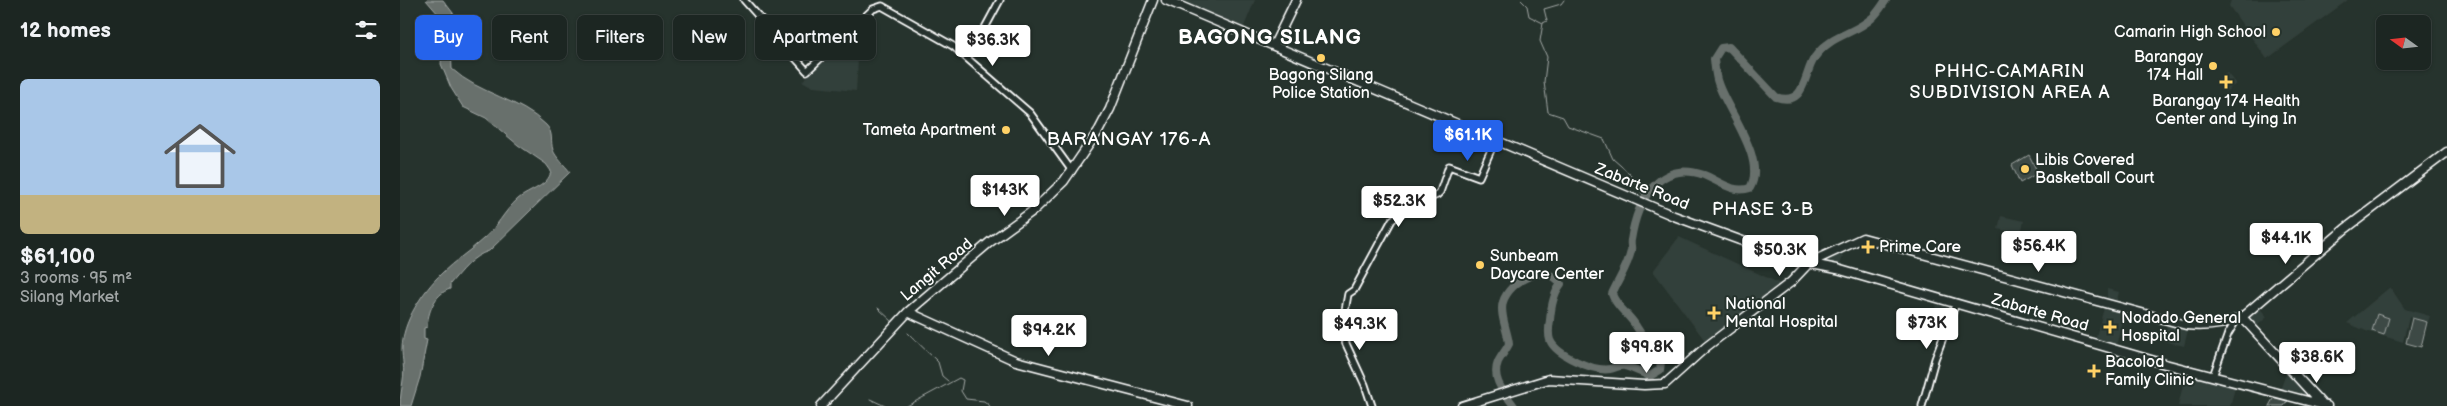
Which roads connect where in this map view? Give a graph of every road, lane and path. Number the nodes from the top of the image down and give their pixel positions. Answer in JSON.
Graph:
{"nodes":[{"id":1,"x":744,"y":0,"type":"edge"},
{"id":2,"x":1000,"y":0,"type":"edge"},
{"id":3,"x":1153,"y":0,"type":"edge"},
{"id":4,"x":1166,"y":0,"type":"edge"},
{"id":5,"x":1296,"y":0,"type":"edge"},
{"id":6,"x":1274,"y":45,"type":"junction"},
{"id":7,"x":964,"y":56,"type":"junction"},
{"id":8,"x":1494,"y":140,"type":"junction"},
{"id":9,"x":2447,"y":152,"type":"edge"},
{"id":10,"x":1072,"y":171,"type":"junction"},
{"id":11,"x":1809,"y":263,"type":"junction"},
{"id":12,"x":1956,"y":303,"type":"junction"},
{"id":13,"x":908,"y":312,"type":"junction"},
{"id":14,"x":2239,"y":318,"type":"junction"},
{"id":15,"x":2226,"y":322,"type":"junction"},
{"id":16,"x":2228,"y":334,"type":"junction"},
{"id":17,"x":2213,"y":376,"type":"junction"},
{"id":18,"x":2325,"y":405,"type":"edge"},
{"id":19,"x":821,"y":406,"type":"edge"},
{"id":20,"x":1188,"y":406,"type":"edge"},
{"id":21,"x":1372,"y":406,"type":"edge"},
{"id":22,"x":1462,"y":406,"type":"edge"},
{"id":23,"x":1922,"y":406,"type":"edge"}],
"edges":[{"from":1,"to":7,"type":"street"},
{"from":2,"to":7,"type":"street"},
{"from":3,"to":10,"type":"main road","name":"Langit Road"},
{"from":4,"to":6,"type":"main road","name":"Zabarte Road"},
{"from":5,"to":6,"type":"main road"},
{"from":6,"to":8,"type":"main road","name":"Zabarte Road"},
{"from":7,"to":10,"type":"street"},
{"from":8,"to":11,"type":"main road","name":"Zabarte Road"},
{"from":8,"to":21,"type":"street"},
{"from":9,"to":14,"type":"main road"},
{"from":10,"to":13,"type":"main road","name":"Langit Road"},
{"from":11,"to":12,"type":"main road","name":"Zabarte Road"},
{"from":11,"to":15,"type":"main road"},
{"from":11,"to":22,"type":"main road"},
{"from":12,"to":17,"type":"main road","name":"Zabarte Road"},
{"from":12,"to":23,"type":"street"},
{"from":13,"to":19,"type":"main road","name":"Langit Road"},
{"from":13,"to":20,"type":"main road"},
{"from":14,"to":15,"type":"main road"},
{"from":14,"to":16,"type":"street"},
{"from":14,"to":18,"type":"main road"},
{"from":15,"to":16,"type":"street"},
{"from":16,"to":17,"type":"street"},
{"from":17,"to":18,"type":"main road","name":"Zabarte Road"}]}
